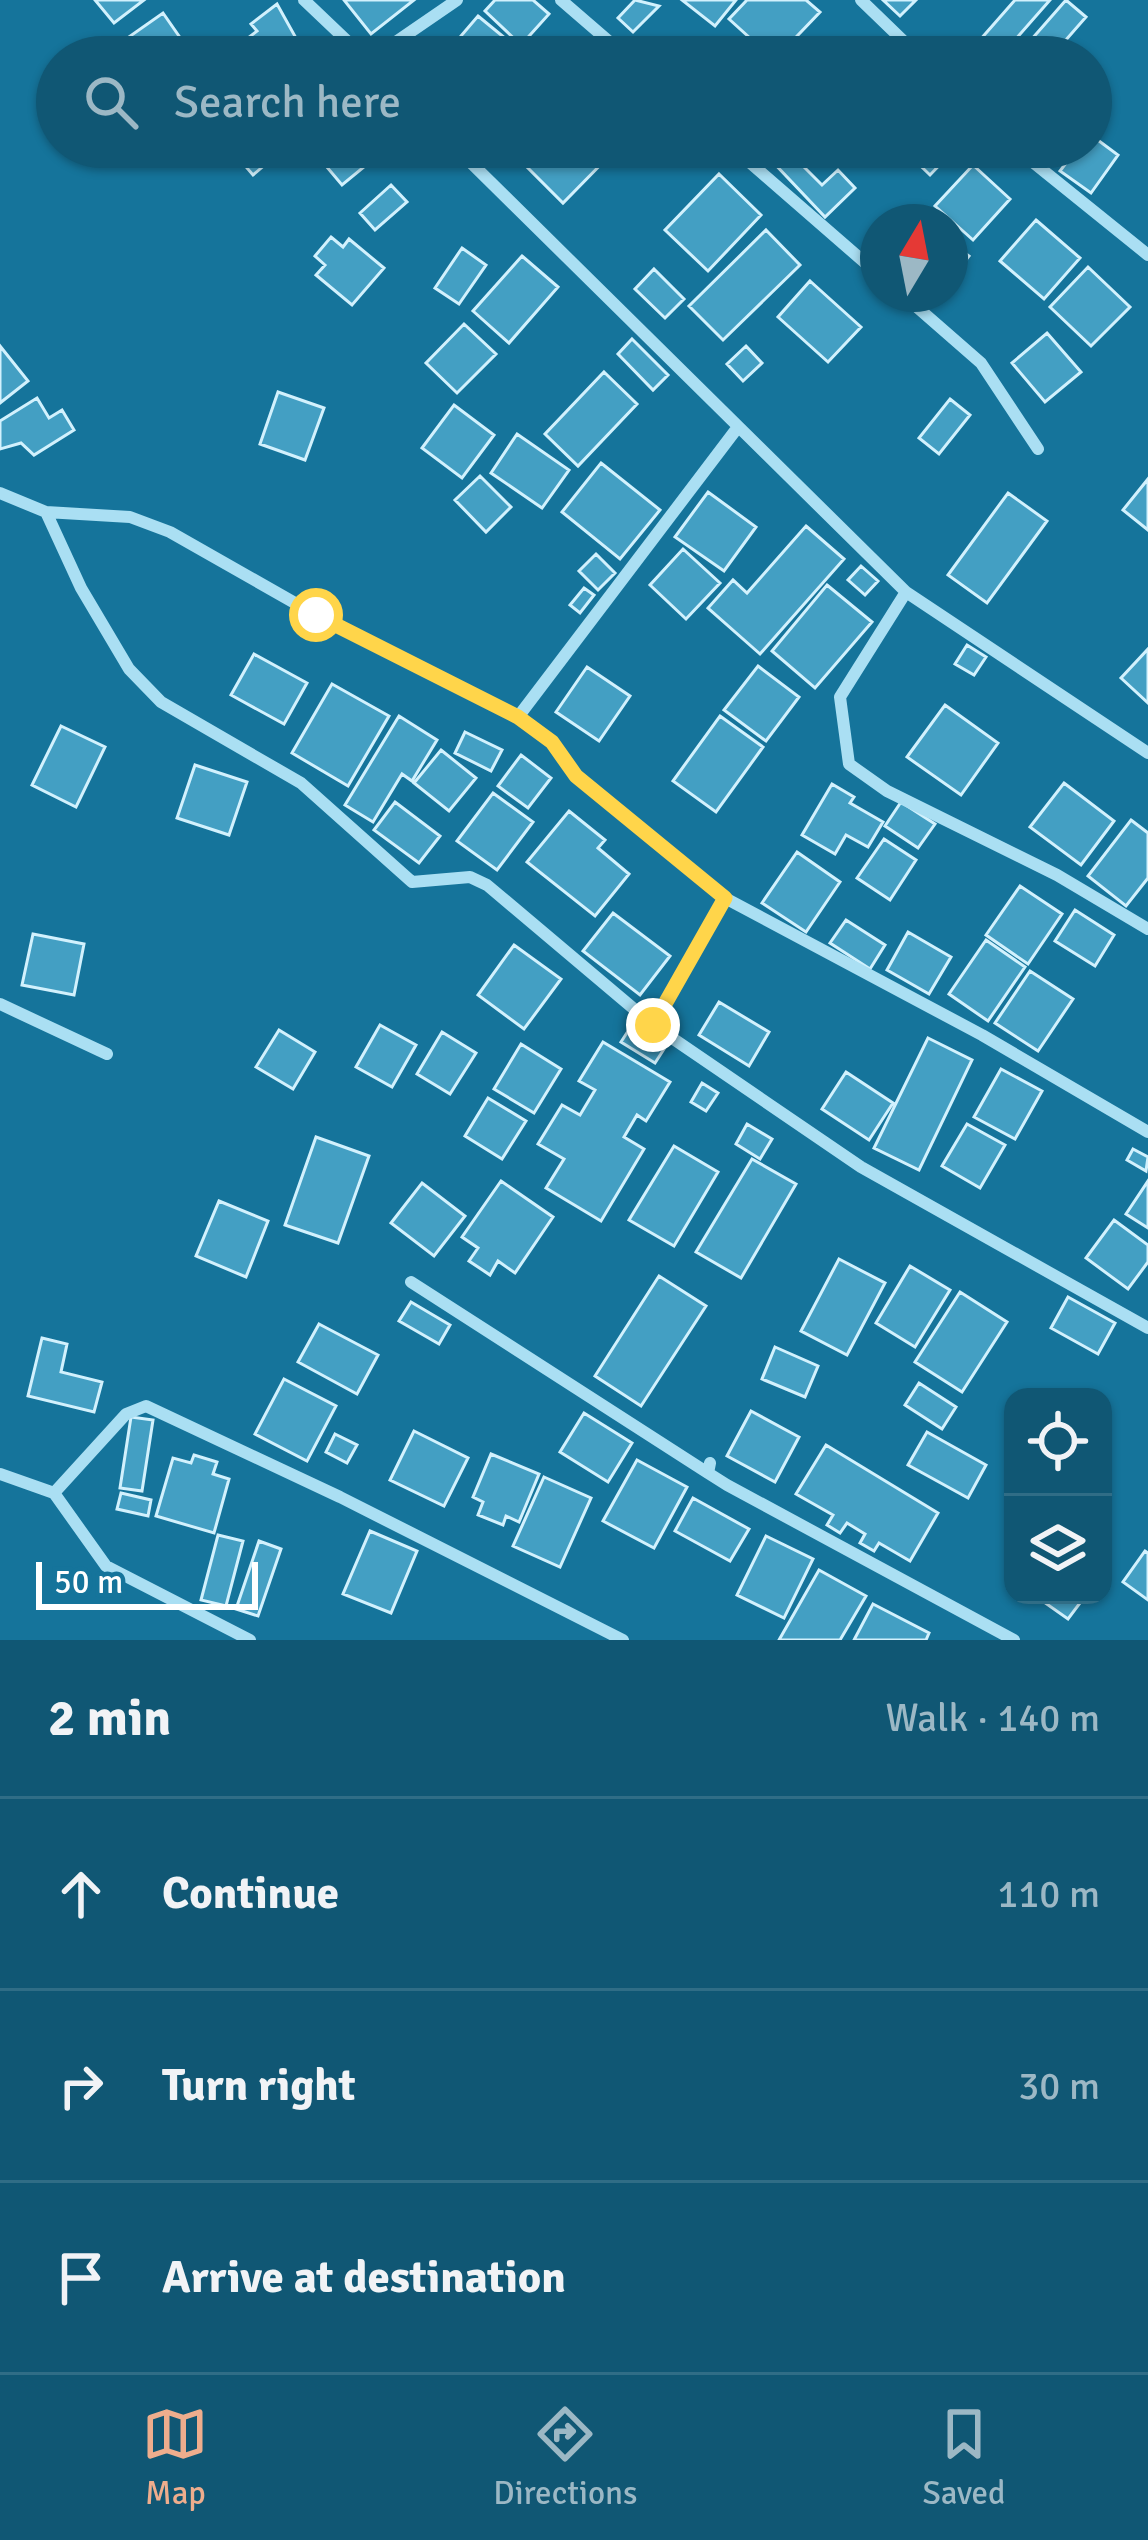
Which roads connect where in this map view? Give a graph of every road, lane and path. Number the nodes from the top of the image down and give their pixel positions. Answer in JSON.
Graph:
{"nodes":[{"id":1,"x":304,"y":0,"type":"edge"},
{"id":2,"x":457,"y":0,"type":"edge"},
{"id":3,"x":561,"y":0,"type":"edge"},
{"id":4,"x":861,"y":0,"type":"edge"},
{"id":5,"x":342,"y":36,"type":"edge"},
{"id":6,"x":405,"y":36,"type":"edge"},
{"id":7,"x":603,"y":36,"type":"edge"},
{"id":8,"x":898,"y":36,"type":"edge"},
{"id":9,"x":476,"y":168,"type":"edge"},
{"id":10,"x":756,"y":168,"type":"edge"},
{"id":11,"x":1040,"y":168,"type":"edge"},
{"id":12,"x":1148,"y":254,"type":"edge"},
{"id":13,"x":860,"y":258,"type":"edge"},
{"id":14,"x":923,"y":312,"type":"edge"},
{"id":15,"x":738,"y":427,"type":"junction"},
{"id":16,"x":1037,"y":449,"type":"dead end"},
{"id":17,"x":0,"y":493,"type":"edge"},
{"id":18,"x":46,"y":512,"type":"junction"},
{"id":19,"x":906,"y":592,"type":"junction"},
{"id":20,"x":518,"y":717,"type":"junction"},
{"id":21,"x":1148,"y":753,"type":"edge"},
{"id":22,"x":725,"y":898,"type":"junction"},
{"id":23,"x":1148,"y":929,"type":"edge"},
{"id":24,"x":0,"y":1004,"type":"edge"},
{"id":25,"x":653,"y":1025,"type":"junction"},
{"id":26,"x":107,"y":1054,"type":"dead end"},
{"id":27,"x":1148,"y":1132,"type":"edge"},
{"id":28,"x":411,"y":1282,"type":"dead end"},
{"id":29,"x":1148,"y":1328,"type":"edge"},
{"id":30,"x":0,"y":1474,"type":"edge"},
{"id":31,"x":54,"y":1492,"type":"junction"},
{"id":32,"x":250,"y":1640,"type":"edge"},
{"id":33,"x":623,"y":1640,"type":"edge"},
{"id":34,"x":1014,"y":1640,"type":"edge"}],
"edges":[{"from":1,"to":5,"type":"street"},
{"from":2,"to":6,"type":"street"},
{"from":3,"to":7,"type":"street"},
{"from":4,"to":8,"type":"street"},
{"from":9,"to":15,"type":"street"},
{"from":10,"to":13,"type":"street"},
{"from":11,"to":12,"type":"street"},
{"from":14,"to":16,"type":"street"},
{"from":15,"to":19,"type":"street"},
{"from":15,"to":20,"type":"street"},
{"from":17,"to":18,"type":"street"},
{"from":18,"to":20,"type":"street"},
{"from":18,"to":25,"type":"street"},
{"from":19,"to":21,"type":"street"},
{"from":19,"to":23,"type":"street"},
{"from":20,"to":22,"type":"street"},
{"from":22,"to":25,"type":"street"},
{"from":22,"to":27,"type":"street"},
{"from":24,"to":26,"type":"street"},
{"from":25,"to":29,"type":"street"},
{"from":28,"to":34,"type":"street"},
{"from":30,"to":31,"type":"street"},
{"from":31,"to":32,"type":"street"},
{"from":31,"to":33,"type":"street"}]}
